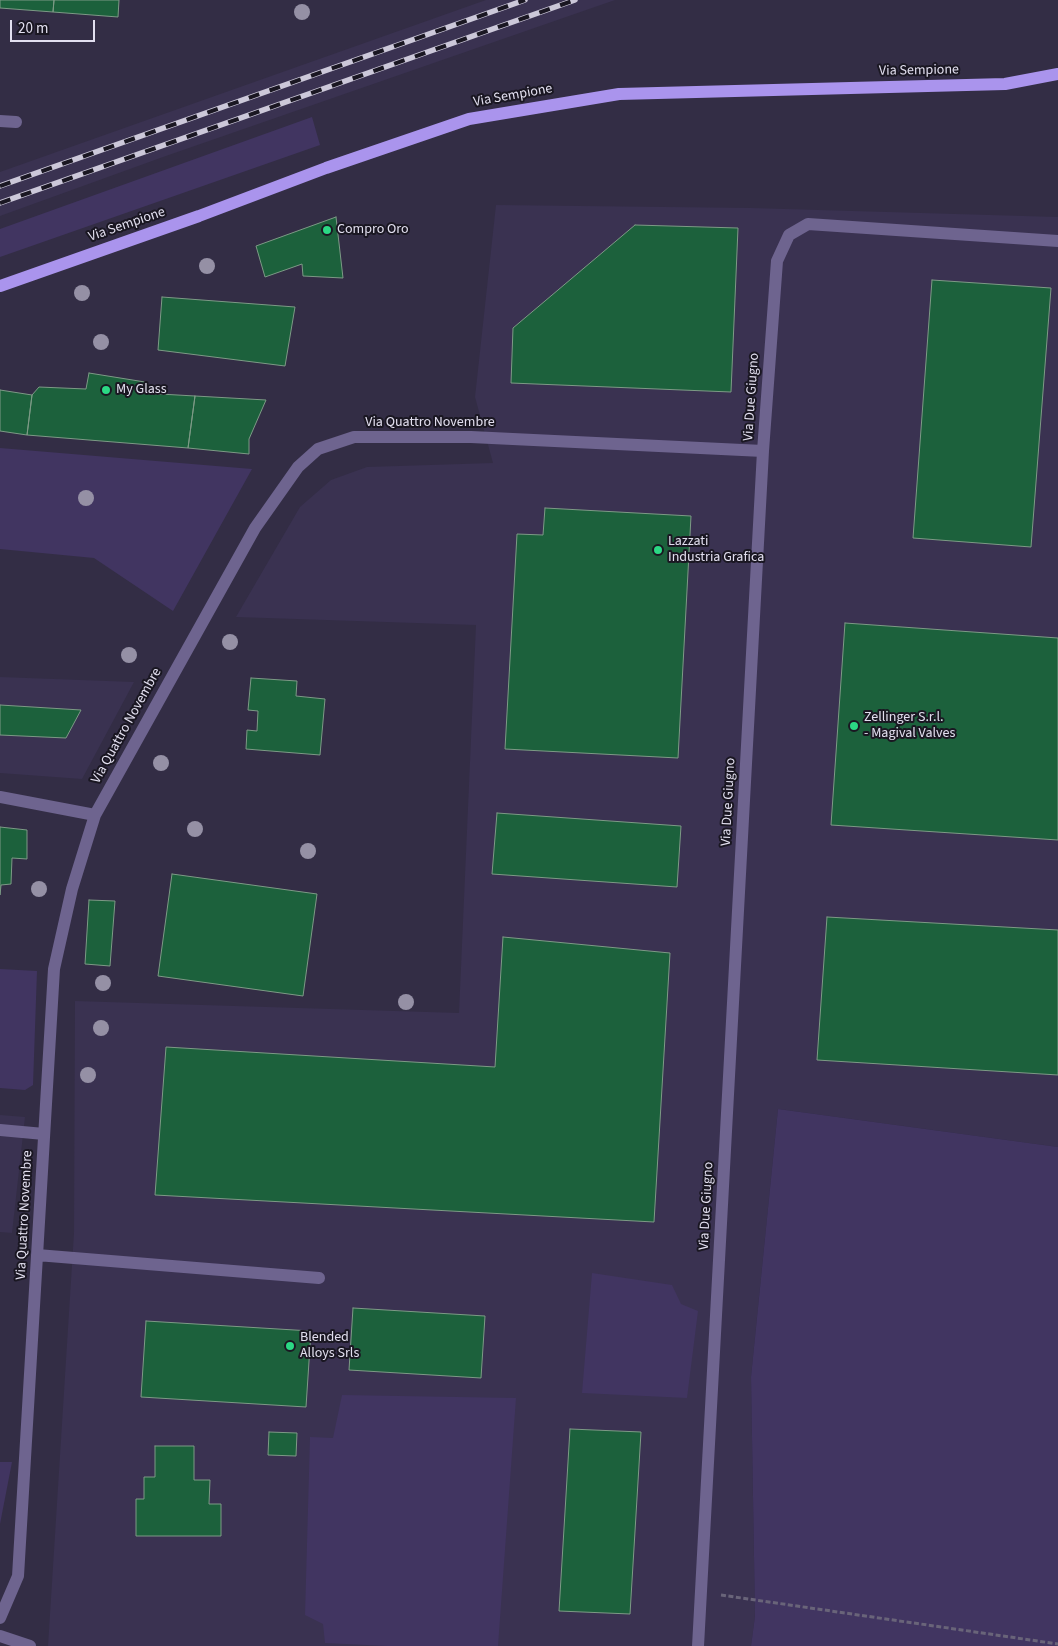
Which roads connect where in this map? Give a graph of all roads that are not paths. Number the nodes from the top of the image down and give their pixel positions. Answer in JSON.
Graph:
{"nodes":[{"id":1,"x":1058,"y":74,"type":"edge"},
{"id":2,"x":0,"y":121,"type":"edge"},
{"id":3,"x":16,"y":122,"type":"dead end"},
{"id":4,"x":1058,"y":241,"type":"edge"},
{"id":5,"x":0,"y":286,"type":"edge"},
{"id":6,"x":763,"y":451,"type":"junction"},
{"id":7,"x":0,"y":797,"type":"edge"},
{"id":8,"x":95,"y":815,"type":"junction"},
{"id":9,"x":0,"y":1130,"type":"edge"},
{"id":10,"x":44,"y":1134,"type":"junction"},
{"id":11,"x":38,"y":1255,"type":"junction"},
{"id":12,"x":319,"y":1278,"type":"dead end"},
{"id":13,"x":0,"y":1618,"type":"edge"},
{"id":14,"x":0,"y":1636,"type":"edge"},
{"id":15,"x":30,"y":1646,"type":"edge"},
{"id":16,"x":698,"y":1646,"type":"edge"}],
"edges":[{"from":1,"to":5,"type":"main road","name":"Via Sempione"},
{"from":2,"to":3,"type":"street"},
{"from":4,"to":6,"type":"street","name":"Via Due Giugno"},
{"from":6,"to":8,"type":"street","name":"Via Quattro Novembre"},
{"from":6,"to":16,"type":"street","name":"Via Due Giugno"},
{"from":7,"to":8,"type":"street"},
{"from":8,"to":10,"type":"street","name":"Via Quattro Novembre"},
{"from":9,"to":10,"type":"street"},
{"from":10,"to":11,"type":"street","name":"Via Quattro Novembre"},
{"from":11,"to":12,"type":"street"},
{"from":11,"to":13,"type":"street","name":"Via Quattro Novembre"},
{"from":14,"to":15,"type":"street"}]}
